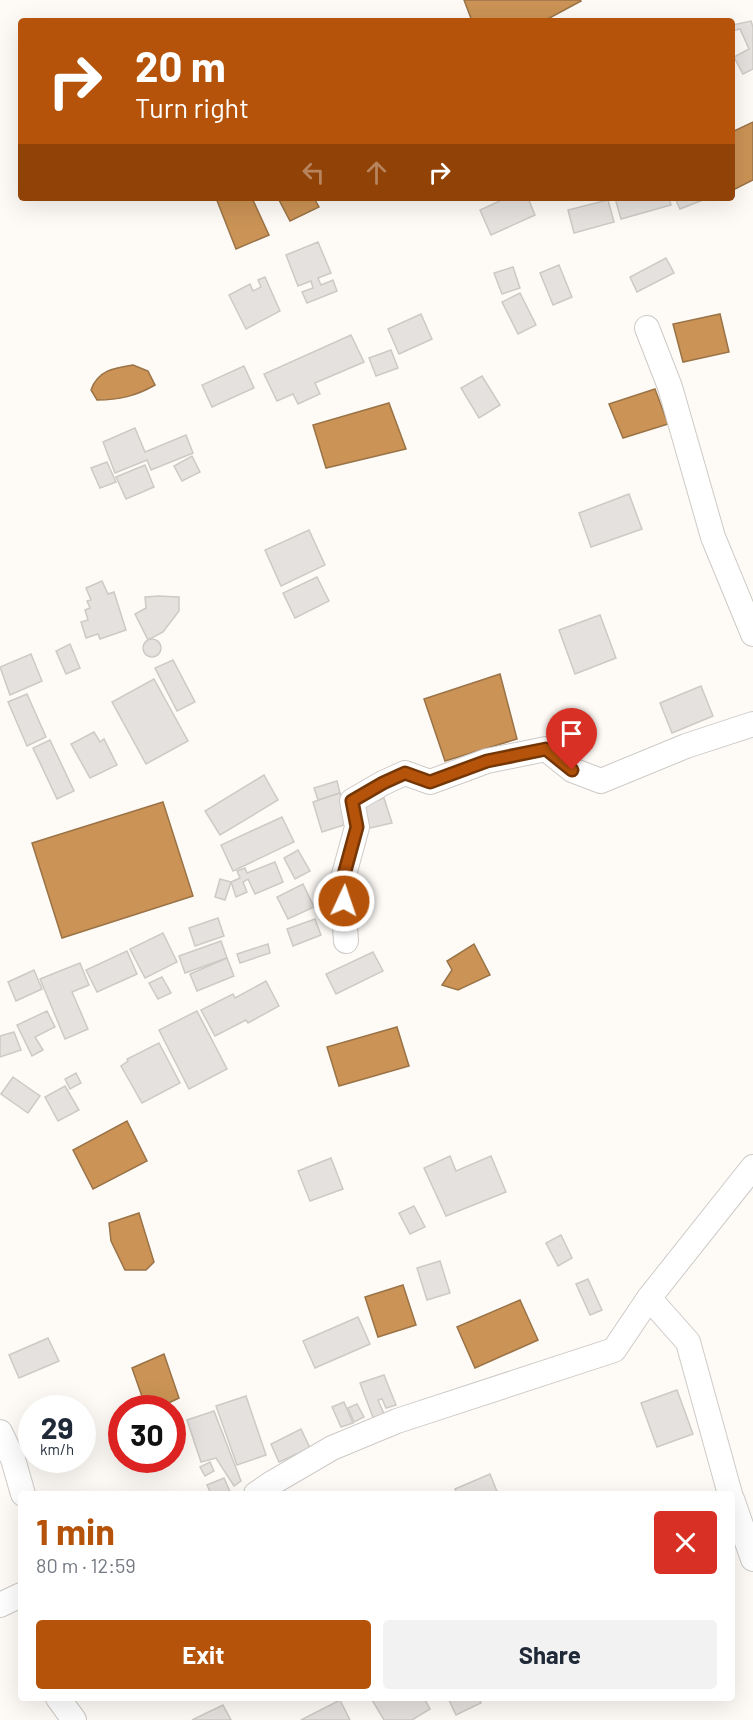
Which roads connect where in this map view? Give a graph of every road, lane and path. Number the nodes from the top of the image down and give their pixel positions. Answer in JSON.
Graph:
{"nodes":[{"id":1,"x":647,"y":328,"type":"dead end"},
{"id":2,"x":753,"y":634,"type":"edge"},
{"id":3,"x":753,"y":724,"type":"edge"},
{"id":4,"x":346,"y":941,"type":"dead end"},
{"id":5,"x":753,"y":1167,"type":"edge"},
{"id":6,"x":649,"y":1298,"type":"junction"},
{"id":7,"x":0,"y":1432,"type":"edge"},
{"id":8,"x":22,"y":1491,"type":"edge"},
{"id":9,"x":260,"y":1491,"type":"edge"},
{"id":10,"x":729,"y":1491,"type":"edge"},
{"id":11,"x":735,"y":1507,"type":"edge"},
{"id":12,"x":753,"y":1559,"type":"edge"},
{"id":13,"x":60,"y":1701,"type":"edge"},
{"id":14,"x":74,"y":1720,"type":"edge"}],
"edges":[{"from":1,"to":2,"type":"street"},
{"from":3,"to":4,"type":"street"},
{"from":5,"to":6,"type":"street"},
{"from":6,"to":9,"type":"street"},
{"from":6,"to":10,"type":"street"},
{"from":7,"to":8,"type":"street"},
{"from":11,"to":12,"type":"street"},
{"from":13,"to":14,"type":"street"}]}
